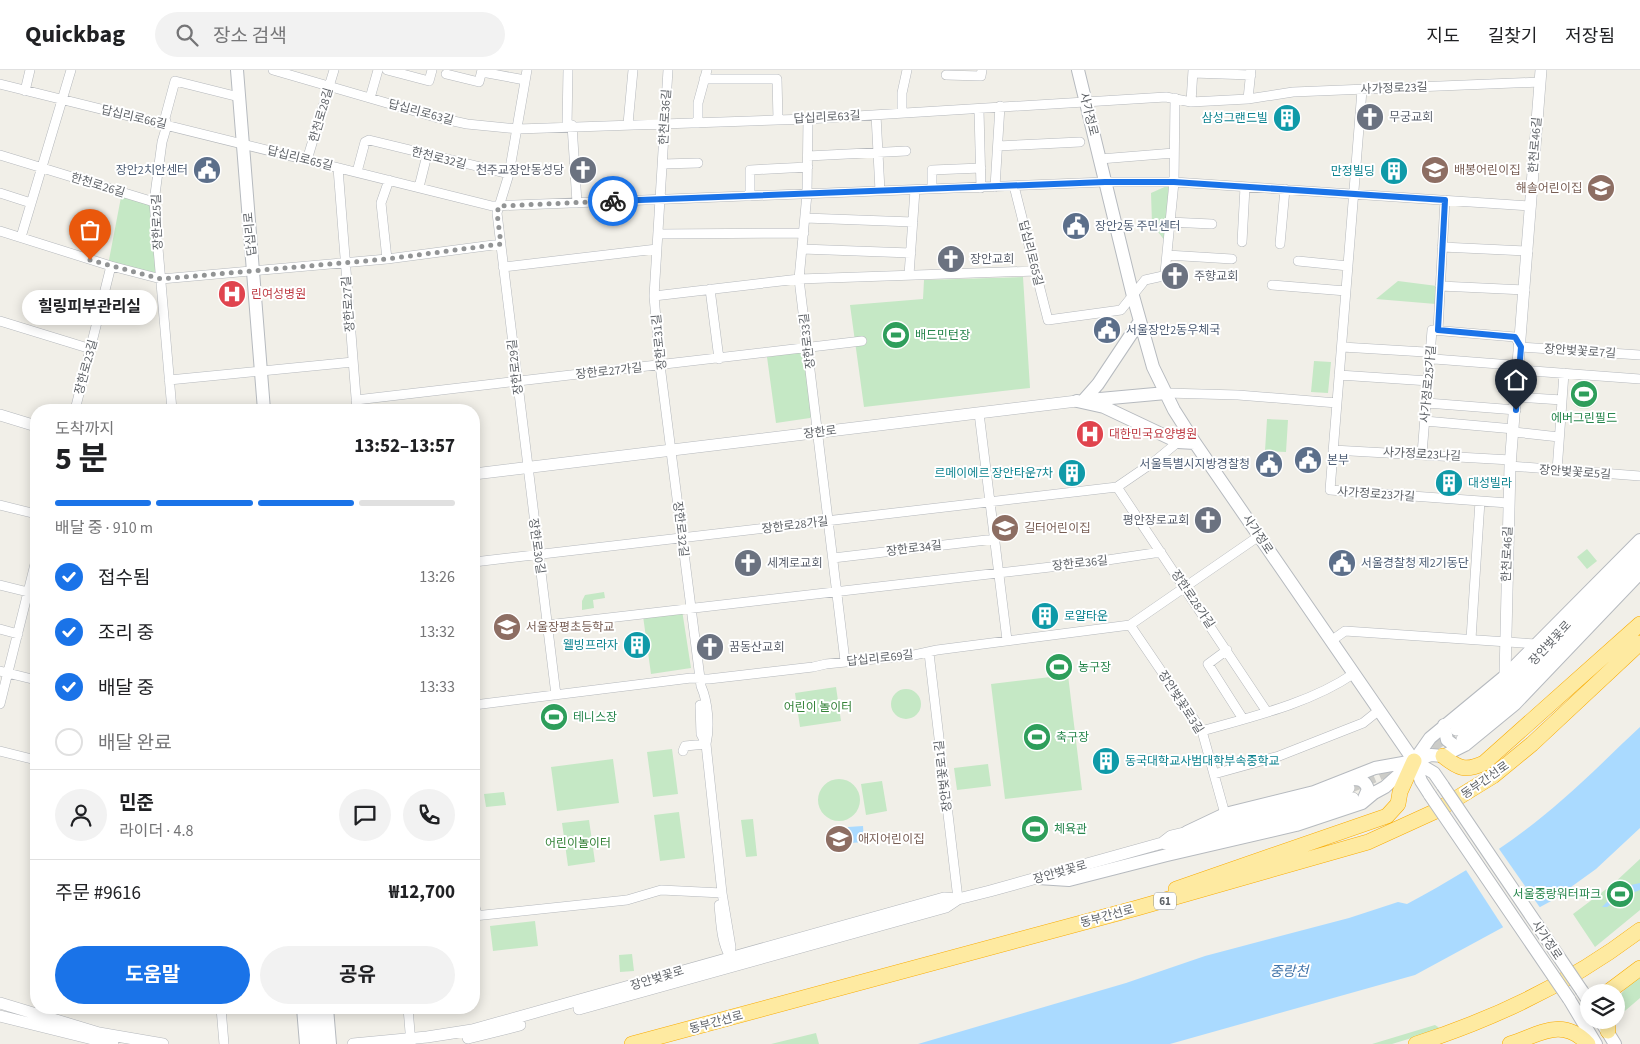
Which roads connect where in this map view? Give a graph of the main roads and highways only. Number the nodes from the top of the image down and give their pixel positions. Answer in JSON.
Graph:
{"nodes":[{"id":1,"x":237,"y":70,"type":"edge"},
{"id":2,"x":1078,"y":70,"type":"edge"},
{"id":3,"x":1140,"y":321,"type":"junction"},
{"id":4,"x":1166,"y":393,"type":"junction"},
{"id":5,"x":1080,"y":401,"type":"junction"},
{"id":6,"x":263,"y":404,"type":"edge"},
{"id":7,"x":1195,"y":443,"type":"junction"},
{"id":8,"x":1640,"y":540,"type":"edge"},
{"id":9,"x":1640,"y":573,"type":"edge"},
{"id":10,"x":1640,"y":624,"type":"edge"},
{"id":11,"x":1640,"y":643,"type":"edge"},
{"id":12,"x":1455,"y":736,"type":"junction"},
{"id":13,"x":1443,"y":756,"type":"junction"},
{"id":14,"x":1414,"y":761,"type":"junction"},
{"id":15,"x":1354,"y":792,"type":"junction"},
{"id":16,"x":1187,"y":832,"type":"road end"},
{"id":17,"x":1038,"y":878,"type":"road end"},
{"id":18,"x":1137,"y":908,"type":"junction"},
{"id":19,"x":1640,"y":930,"type":"edge"},
{"id":20,"x":1640,"y":968,"type":"edge"},
{"id":21,"x":1619,"y":984,"type":"edge"},
{"id":22,"x":1580,"y":988,"type":"edge"},
{"id":23,"x":303,"y":1014,"type":"edge"},
{"id":24,"x":316,"y":1014,"type":"edge"},
{"id":25,"x":328,"y":1014,"type":"edge"},
{"id":26,"x":306,"y":1044,"type":"edge"},
{"id":27,"x":318,"y":1044,"type":"edge"},
{"id":28,"x":330,"y":1044,"type":"edge"},
{"id":29,"x":632,"y":1044,"type":"edge"},
{"id":30,"x":1416,"y":1044,"type":"edge"},
{"id":31,"x":1510,"y":1044,"type":"edge"},
{"id":32,"x":1588,"y":1044,"type":"edge"},
{"id":33,"x":1596,"y":1044,"type":"edge"}],
"edges":[{"from":1,"to":6,"type":"main road","name":"답십리로"},
{"from":2,"to":3,"type":"main road","name":"사가정로"},
{"from":3,"to":4,"type":"main road","name":"사가정로"},
{"from":3,"to":5,"type":"main road"},
{"from":4,"to":5,"type":"main road","name":"장한로"},
{"from":4,"to":7,"type":"main road","name":"사가정로"},
{"from":5,"to":7,"type":"main road"},
{"from":7,"to":14,"type":"main road","name":"사가정로"},
{"from":8,"to":12,"type":"main road"},
{"from":9,"to":12,"type":"main road"},
{"from":10,"to":13,"type":"highway"},
{"from":11,"to":18,"type":"highway","name":"동부간선로","number":"61"},
{"from":12,"to":13,"type":"main road"},
{"from":12,"to":14,"type":"main road"},
{"from":13,"to":14,"type":"main road"},
{"from":14,"to":15,"type":"main road"},
{"from":14,"to":15,"type":"main road"},
{"from":14,"to":18,"type":"highway"},
{"from":14,"to":22,"type":"main road","name":"사가정로","bridge":true},
{"from":14,"to":33,"type":"main road","name":"사가정로","bridge":true},
{"from":15,"to":16,"type":"main road"},
{"from":15,"to":17,"type":"main road"},
{"from":18,"to":29,"type":"highway","name":"동부간선로","number":"61"},
{"from":19,"to":30,"type":"highway"},
{"from":20,"to":21,"type":"highway"},
{"from":23,"to":26,"type":"main road"},
{"from":24,"to":27,"type":"main road"},
{"from":25,"to":28,"type":"main road"},
{"from":31,"to":32,"type":"highway"}]}
